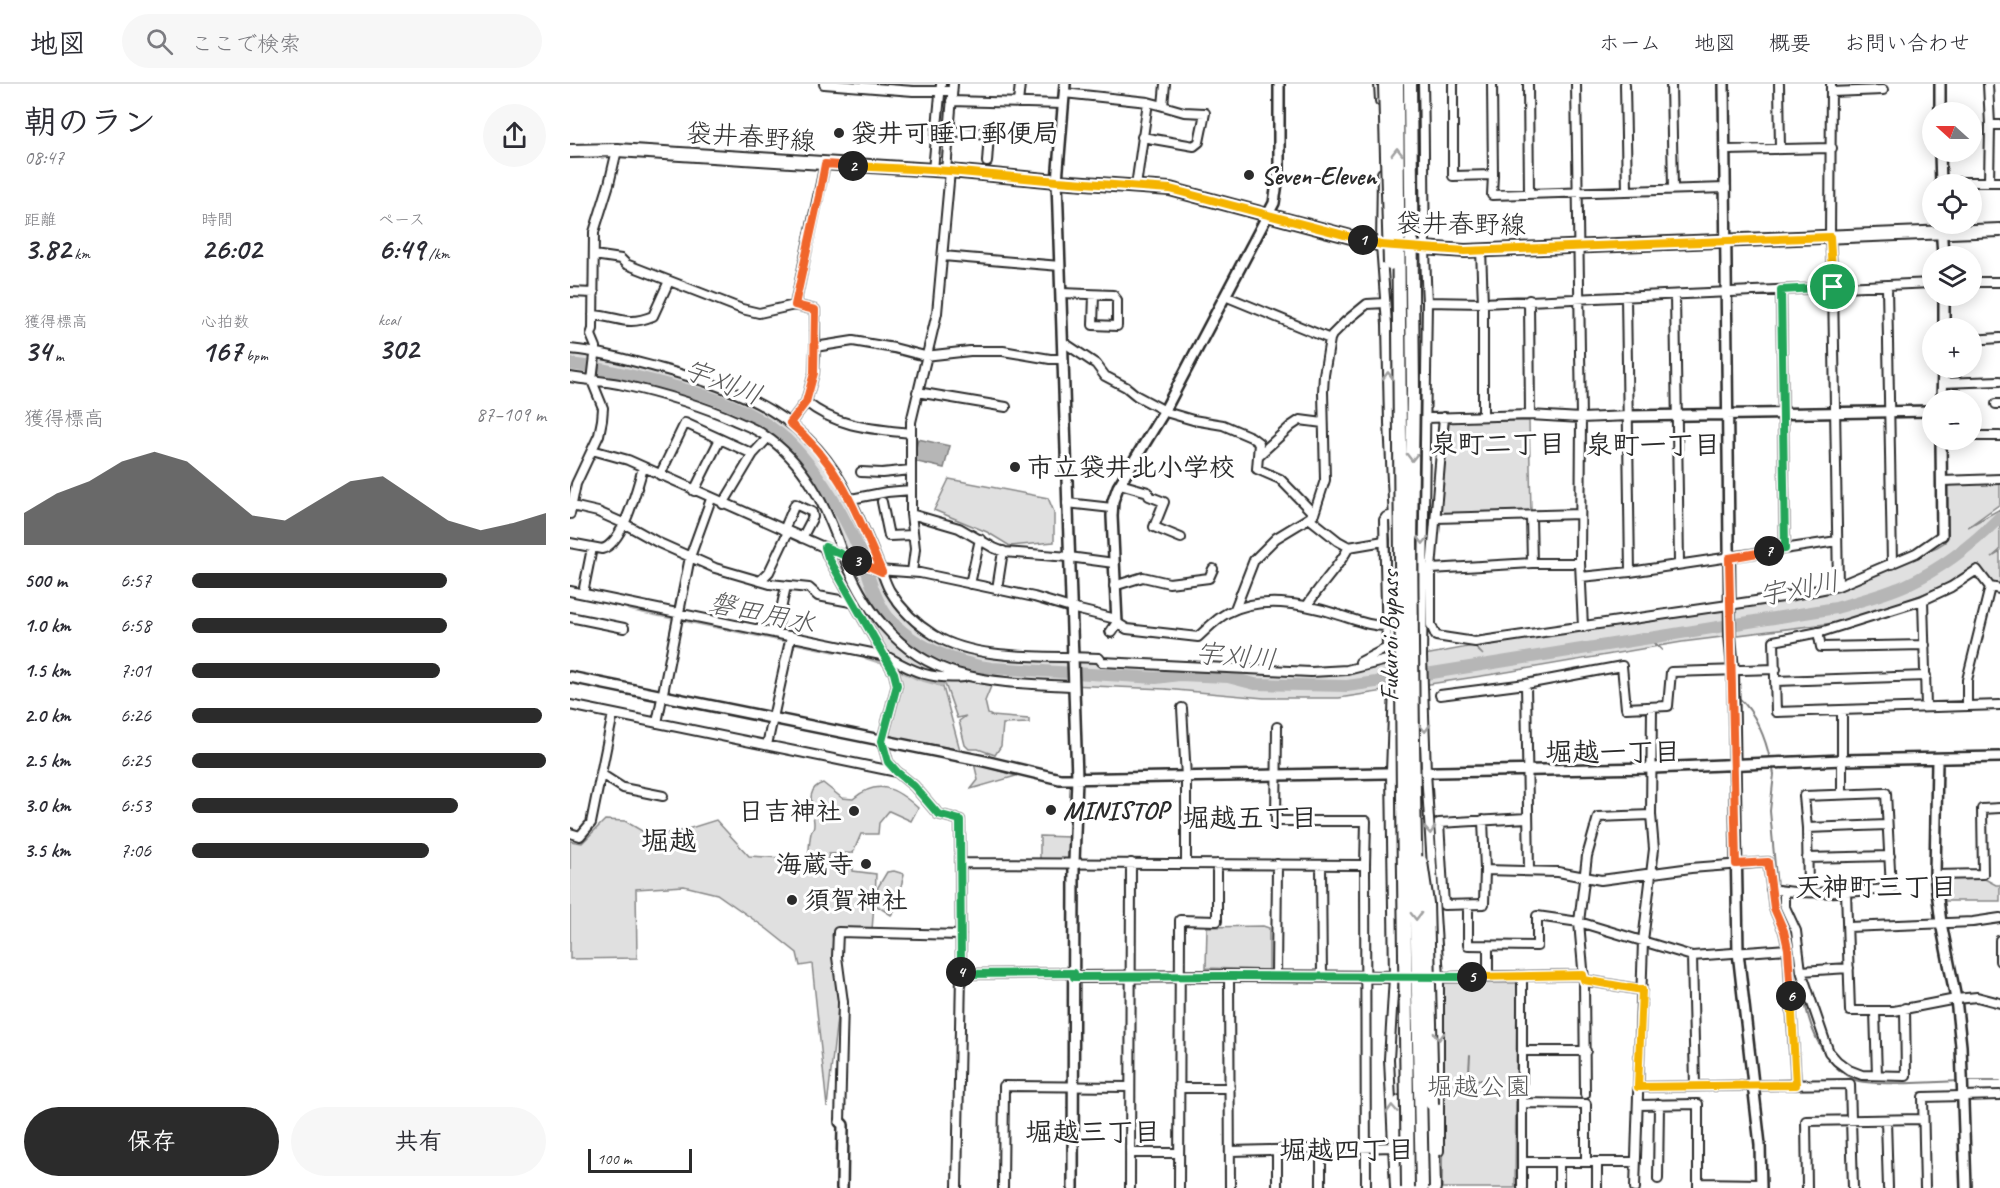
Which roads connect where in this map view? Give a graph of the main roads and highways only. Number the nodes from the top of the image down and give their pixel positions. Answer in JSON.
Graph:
{"nodes":[{"id":1,"x":1385,"y":84,"type":"edge"},
{"id":2,"x":1397,"y":84,"type":"edge"},
{"id":3,"x":1412,"y":84,"type":"edge"},
{"id":4,"x":570,"y":151,"type":"edge"},
{"id":5,"x":1982,"y":229,"type":"edge"},
{"id":6,"x":1922,"y":230,"type":"edge"},
{"id":7,"x":2000,"y":230,"type":"edge"},
{"id":8,"x":1398,"y":346,"type":"junction"},
{"id":9,"x":1408,"y":756,"type":"junction"},
{"id":10,"x":1402,"y":1188,"type":"edge"},
{"id":11,"x":1408,"y":1188,"type":"edge"},
{"id":12,"x":1422,"y":1188,"type":"edge"},
{"id":13,"x":1436,"y":1188,"type":"edge"}],
"edges":[{"from":1,"to":8,"type":"main road","bridge":true},
{"from":8,"to":2,"type":"main road","name":"Fukuroi Bypass","one_way":true,"bridge":true},
{"from":3,"to":9,"type":"main road","name":"Fukuroi Bypass","one_way":true,"bridge":true},
{"from":4,"to":6,"type":"main road","name":"袋井春野線"},
{"from":5,"to":7,"type":"main road","name":"袋井春野線"},
{"from":8,"to":9,"type":"main road","name":"Fukuroi Bypass","bridge":true},
{"from":9,"to":10,"type":"main road","bridge":true},
{"from":9,"to":11,"type":"main road","name":"Fukuroi Bypass","bridge":true},
{"from":9,"to":12,"type":"main road","name":"Fukuroi Bypass","one_way":true,"bridge":true},
{"from":9,"to":13,"type":"main road","bridge":true}]}
